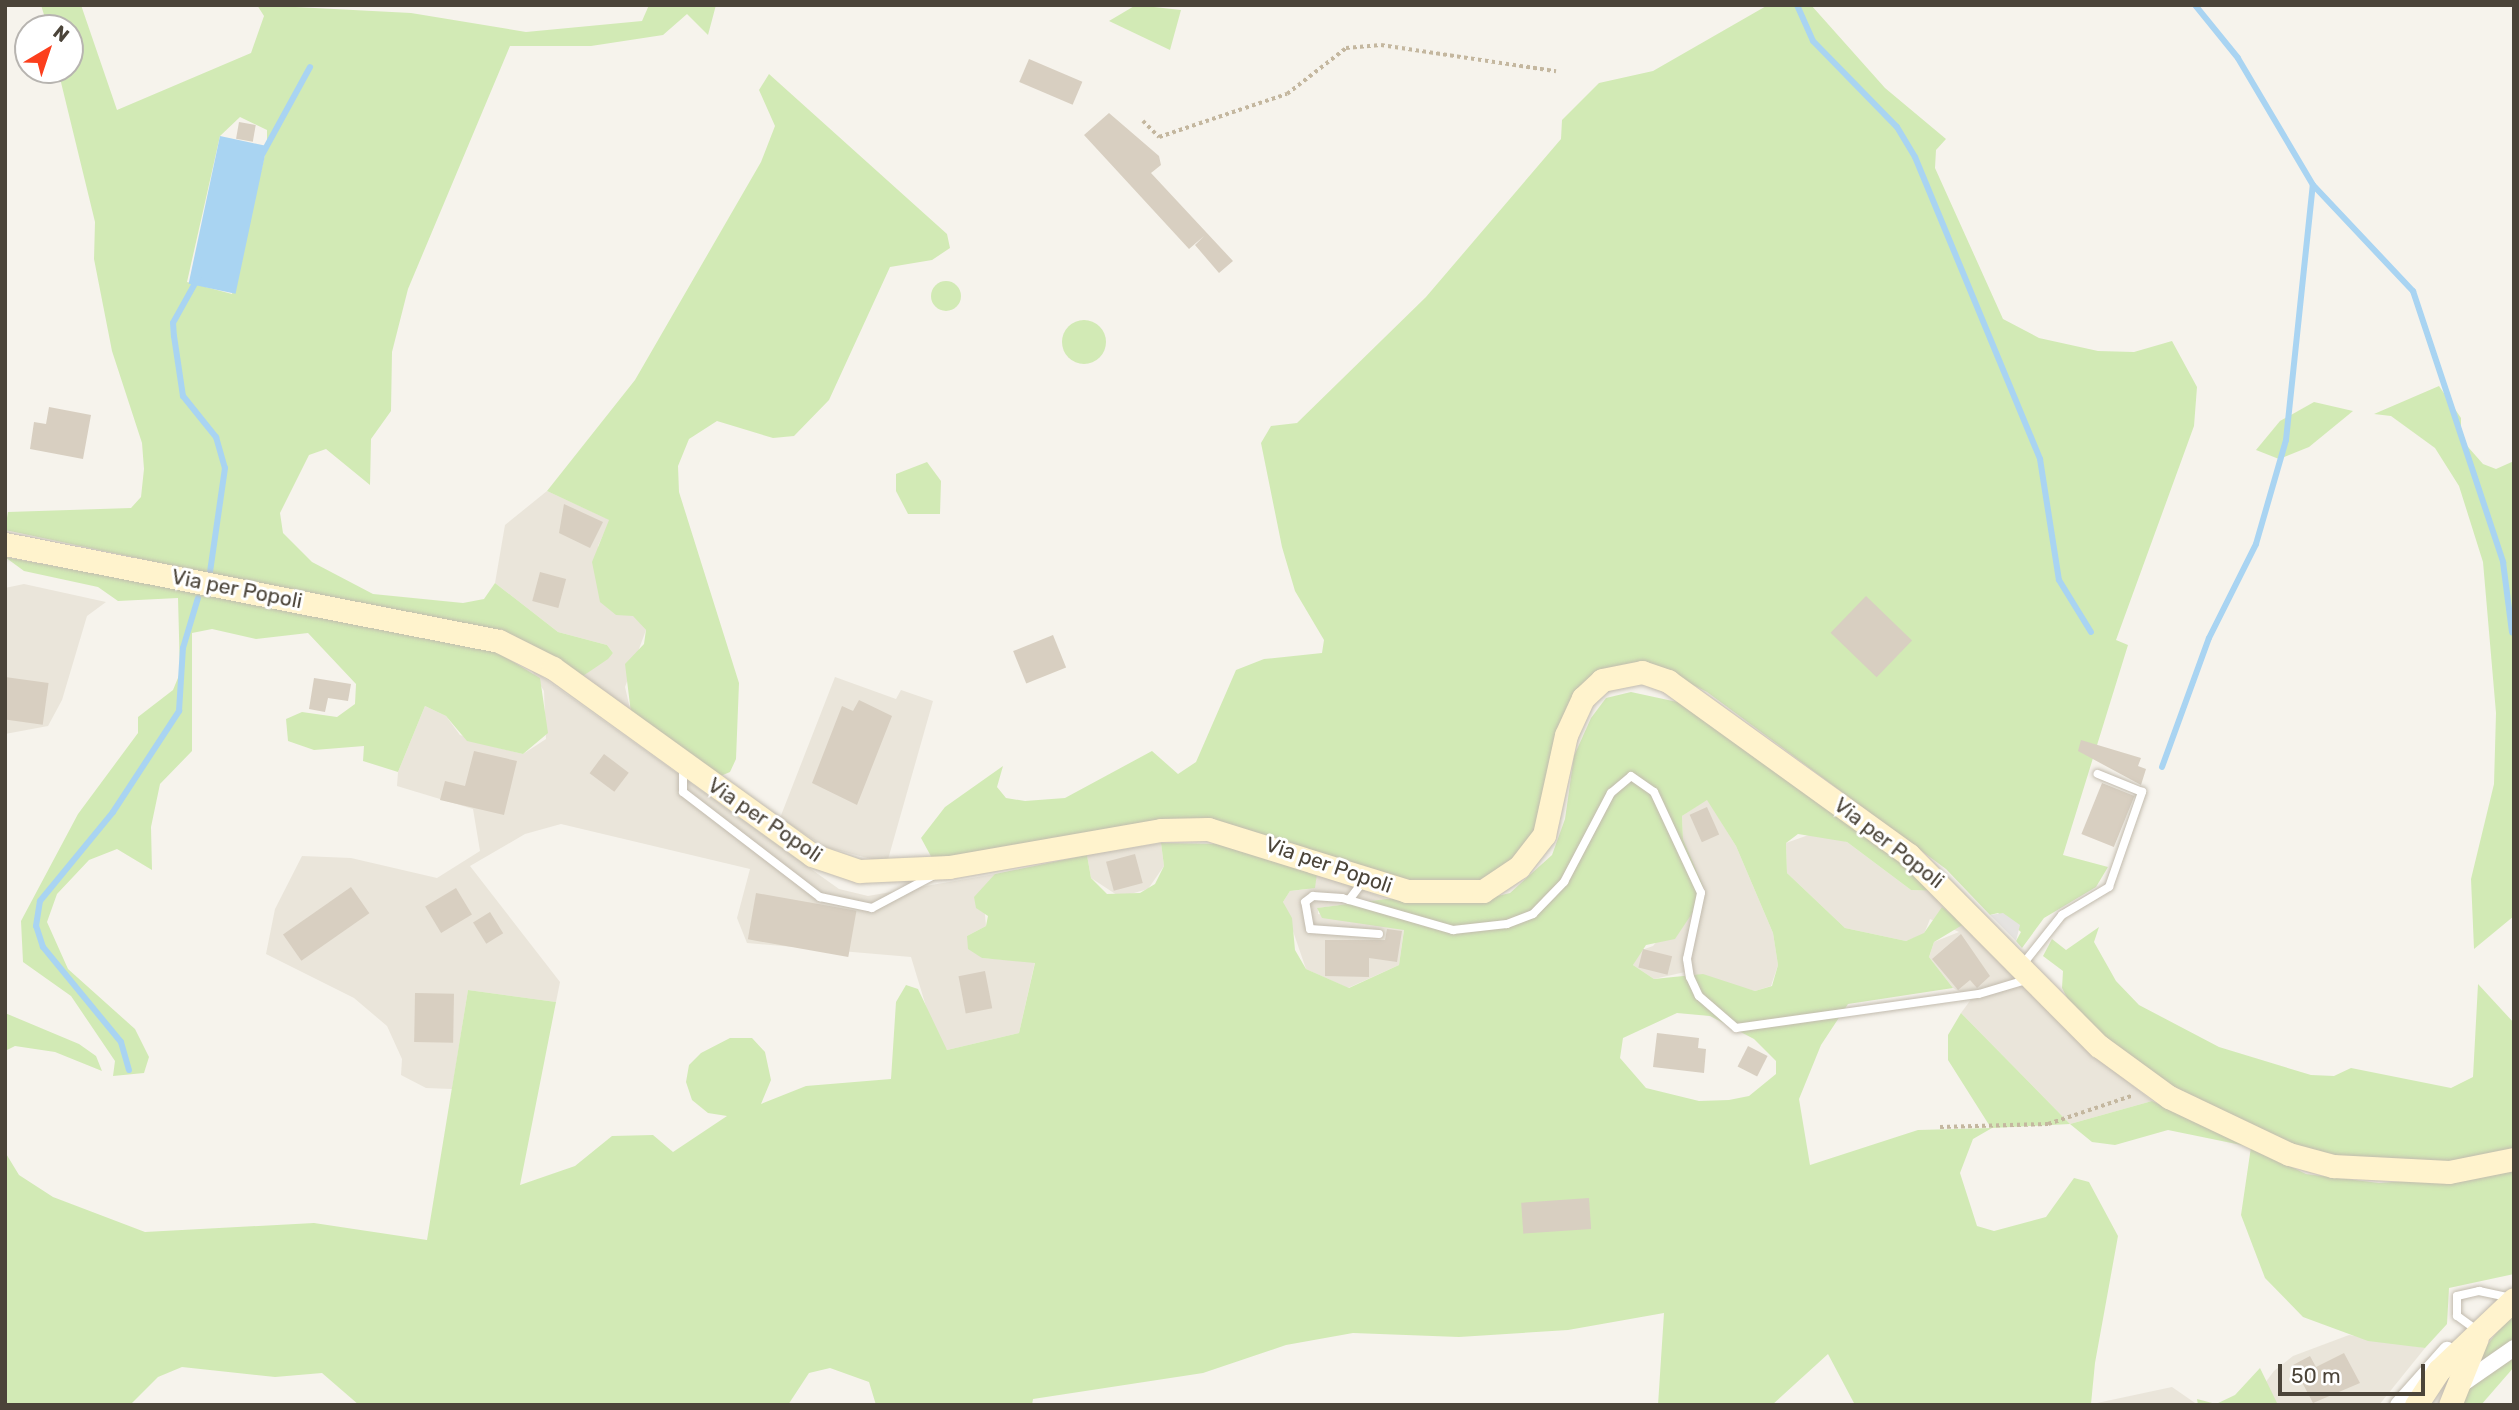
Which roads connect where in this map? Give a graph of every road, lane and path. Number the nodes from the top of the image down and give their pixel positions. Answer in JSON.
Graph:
{"nodes":[{"id":1,"x":1556,"y":71,"type":"dead end"},
{"id":2,"x":1143,"y":121,"type":"dead end"},
{"id":3,"x":5,"y":544,"type":"edge"},
{"id":4,"x":683,"y":764,"type":"junction"},
{"id":5,"x":2098,"y":774,"type":"dead end"},
{"id":6,"x":949,"y":867,"type":"junction"},
{"id":7,"x":1364,"y":880,"type":"junction"},
{"id":8,"x":1349,"y":900,"type":"junction"},
{"id":9,"x":1380,"y":934,"type":"dead end"},
{"id":10,"x":2029,"y":970,"type":"junction"},
{"id":11,"x":2152,"y":1087,"type":"junction"},
{"id":12,"x":1940,"y":1127,"type":"dead end"},
{"id":13,"x":2514,"y":1159,"type":"edge"},
{"id":14,"x":2514,"y":1299,"type":"edge"},
{"id":15,"x":2479,"y":1332,"type":"junction"},
{"id":16,"x":2514,"y":1348,"type":"edge"},
{"id":17,"x":2452,"y":1397,"type":"edge"},
{"id":18,"x":2398,"y":1405,"type":"edge"},
{"id":19,"x":2416,"y":1405,"type":"edge"}],
"edges":[{"from":1,"to":2,"type":"path"},
{"from":3,"to":4,"type":"main road","name":"Via per Popoli"},
{"from":4,"to":6,"type":"main road","name":"Via per Popoli"},
{"from":4,"to":6,"type":"lane"},
{"from":5,"to":10,"type":"lane"},
{"from":6,"to":7,"type":"main road","name":"Via per Popoli"},
{"from":7,"to":8,"type":"lane"},
{"from":7,"to":10,"type":"main road","name":"Via per Popoli"},
{"from":8,"to":9,"type":"lane"},
{"from":8,"to":10,"type":"lane"},
{"from":10,"to":11,"type":"main road","name":"Via per Popoli"},
{"from":11,"to":12,"type":"path"},
{"from":11,"to":13,"type":"main road","name":"Via per Popoli"},
{"from":14,"to":15,"type":"main road"},
{"from":14,"to":15,"type":"lane"},
{"from":15,"to":17,"type":"main road"},
{"from":15,"to":18,"type":"street"},
{"from":15,"to":19,"type":"main road"},
{"from":16,"to":17,"type":"street"}]}
